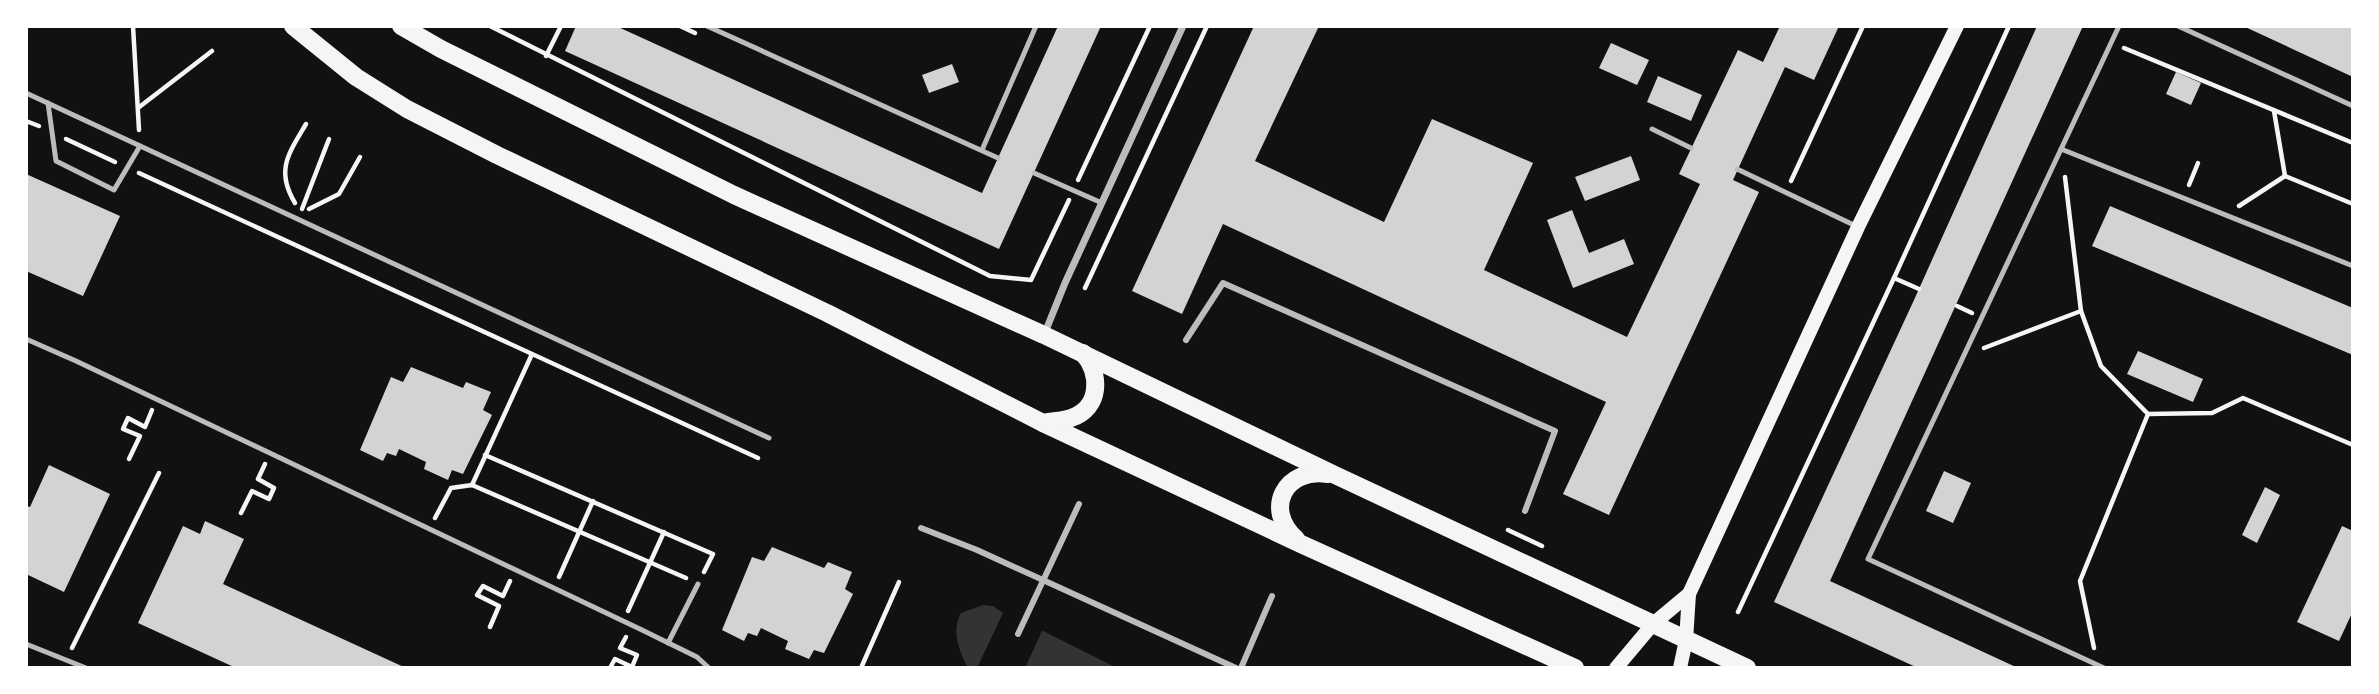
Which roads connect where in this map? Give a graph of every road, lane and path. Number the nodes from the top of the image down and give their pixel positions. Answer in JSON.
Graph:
{"nodes":[{"id":1,"x":133,"y":26,"type":"edge"},
{"id":2,"x":293,"y":26,"type":"edge"},
{"id":3,"x":401,"y":26,"type":"edge"},
{"id":4,"x":490,"y":26,"type":"edge"},
{"id":5,"x":561,"y":26,"type":"edge"},
{"id":6,"x":707,"y":26,"type":"edge"},
{"id":7,"x":1036,"y":26,"type":"edge"},
{"id":8,"x":1150,"y":26,"type":"edge"},
{"id":9,"x":1184,"y":26,"type":"edge"},
{"id":10,"x":1207,"y":26,"type":"edge"},
{"id":11,"x":1863,"y":26,"type":"edge"},
{"id":12,"x":1957,"y":26,"type":"edge"},
{"id":13,"x":2009,"y":26,"type":"edge"},
{"id":14,"x":2119,"y":26,"type":"edge"},
{"id":15,"x":2178,"y":26,"type":"edge"},
{"id":16,"x":2112,"y":42,"type":"junction"},
{"id":17,"x":212,"y":51,"type":"dead end"},
{"id":18,"x":546,"y":56,"type":"junction"},
{"id":19,"x":26,"y":93,"type":"edge"},
{"id":20,"x":48,"y":103,"type":"junction"},
{"id":21,"x":2353,"y":106,"type":"edge"},
{"id":22,"x":138,"y":108,"type":"junction"},
{"id":23,"x":2274,"y":111,"type":"junction"},
{"id":24,"x":26,"y":121,"type":"edge"},
{"id":25,"x":306,"y":124,"type":"dead end"},
{"id":26,"x":1652,"y":129,"type":"dead end"},
{"id":27,"x":51,"y":132,"type":"junction"},
{"id":28,"x":329,"y":139,"type":"dead end"},
{"id":29,"x":2353,"y":144,"type":"edge"},
{"id":30,"x":140,"y":146,"type":"junction"},
{"id":31,"x":1691,"y":148,"type":"dead end"},
{"id":32,"x":2061,"y":149,"type":"junction"},
{"id":33,"x":982,"y":150,"type":"junction"},
{"id":34,"x":360,"y":157,"type":"dead end"},
{"id":35,"x":998,"y":158,"type":"dead end"},
{"id":36,"x":2198,"y":163,"type":"dead end"},
{"id":37,"x":127,"y":167,"type":"junction"},
{"id":38,"x":1737,"y":169,"type":"dead end"},
{"id":39,"x":1034,"y":173,"type":"dead end"},
{"id":40,"x":2285,"y":176,"type":"junction"},
{"id":41,"x":1073,"y":191,"type":"junction"},
{"id":42,"x":1786,"y":192,"type":"junction"},
{"id":43,"x":2184,"y":198,"type":"junction"},
{"id":44,"x":1102,"y":203,"type":"junction"},
{"id":45,"x":2353,"y":204,"type":"edge"},
{"id":46,"x":301,"y":212,"type":"junction"},
{"id":47,"x":2226,"y":215,"type":"junction"},
{"id":48,"x":299,"y":219,"type":"junction"},
{"id":49,"x":1858,"y":227,"type":"junction"},
{"id":50,"x":2353,"y":266,"type":"edge"},
{"id":51,"x":1894,"y":278,"type":"junction"},
{"id":52,"x":1085,"y":288,"type":"dead end"},
{"id":53,"x":1919,"y":289,"type":"dead end"},
{"id":54,"x":2081,"y":311,"type":"junction"},
{"id":55,"x":1044,"y":335,"type":"junction"},
{"id":56,"x":26,"y":340,"type":"edge"},
{"id":57,"x":1186,"y":341,"type":"dead end"},
{"id":58,"x":1082,"y":353,"type":"junction"},
{"id":59,"x":532,"y":354,"type":"junction"},
{"id":60,"x":1965,"y":355,"type":"junction"},
{"id":61,"x":157,"y":399,"type":"junction"},
{"id":62,"x":2148,"y":414,"type":"junction"},
{"id":63,"x":1043,"y":423,"type":"junction"},
{"id":64,"x":769,"y":438,"type":"dead end"},
{"id":65,"x":2353,"y":445,"type":"edge"},
{"id":66,"x":270,"y":453,"type":"junction"},
{"id":67,"x":485,"y":455,"type":"junction"},
{"id":68,"x":758,"y":458,"type":"dead end"},
{"id":69,"x":129,"y":459,"type":"dead end"},
{"id":70,"x":159,"y":473,"type":"dead end"},
{"id":71,"x":1335,"y":475,"type":"junction"},
{"id":72,"x":472,"y":485,"type":"junction"},
{"id":73,"x":593,"y":501,"type":"junction"},
{"id":74,"x":1079,"y":505,"type":"dead end"},
{"id":75,"x":1525,"y":511,"type":"dead end"},
{"id":76,"x":241,"y":513,"type":"dead end"},
{"id":77,"x":921,"y":528,"type":"dead end"},
{"id":78,"x":430,"y":529,"type":"junction"},
{"id":79,"x":1508,"y":530,"type":"dead end"},
{"id":80,"x":579,"y":532,"type":"junction"},
{"id":81,"x":664,"y":532,"type":"junction"},
{"id":82,"x":1301,"y":544,"type":"junction"},
{"id":83,"x":1542,"y":545,"type":"dead end"},
{"id":84,"x":650,"y":562,"type":"junction"},
{"id":85,"x":515,"y":570,"type":"junction"},
{"id":86,"x":1044,"y":581,"type":"junction"},
{"id":87,"x":898,"y":582,"type":"dead end"},
{"id":88,"x":698,"y":584,"type":"junction"},
{"id":89,"x":554,"y":588,"type":"junction"},
{"id":90,"x":1689,"y":594,"type":"junction"},
{"id":91,"x":1272,"y":596,"type":"dead end"},
{"id":92,"x":1738,"y":612,"type":"dead end"},
{"id":93,"x":623,"y":621,"type":"junction"},
{"id":94,"x":1653,"y":624,"type":"junction"},
{"id":95,"x":632,"y":625,"type":"junction"},
{"id":96,"x":490,"y":626,"type":"dead end"},
{"id":97,"x":1018,"y":634,"type":"dead end"},
{"id":98,"x":1686,"y":640,"type":"junction"},
{"id":99,"x":668,"y":643,"type":"junction"},
{"id":100,"x":26,"y":644,"type":"edge"},
{"id":101,"x":66,"y":660,"type":"junction"},
{"id":102,"x":2096,"y":666,"type":"edge"},
{"id":103,"x":86,"y":668,"type":"edge"},
{"id":104,"x":610,"y":668,"type":"edge"},
{"id":105,"x":709,"y":668,"type":"edge"},
{"id":106,"x":861,"y":668,"type":"edge"},
{"id":107,"x":1238,"y":668,"type":"edge"},
{"id":108,"x":1575,"y":668,"type":"edge"},
{"id":109,"x":1616,"y":668,"type":"edge"},
{"id":110,"x":1680,"y":668,"type":"edge"},
{"id":111,"x":1747,"y":668,"type":"edge"},
{"id":112,"x":2104,"y":668,"type":"edge"}],
"edges":[{"from":1,"to":22,"type":"path"},
{"from":2,"to":63,"type":"main road"},
{"from":3,"to":55,"type":"main road"},
{"from":4,"to":18,"type":"path"},
{"from":5,"to":18,"type":"path"},
{"from":6,"to":33,"type":"lane"},
{"from":7,"to":33,"type":"lane"},
{"from":8,"to":41,"type":"path"},
{"from":9,"to":44,"type":"street"},
{"from":10,"to":52,"type":"path"},
{"from":11,"to":42,"type":"path"},
{"from":12,"to":49,"type":"main road"},
{"from":13,"to":51,"type":"path"},
{"from":14,"to":16,"type":"lane"},
{"from":15,"to":21,"type":"lane"},
{"from":16,"to":23,"type":"path"},
{"from":16,"to":32,"type":"lane"},
{"from":17,"to":22,"type":"path"},
{"from":18,"to":41,"type":"path"},
{"from":19,"to":20,"type":"lane"},
{"from":20,"to":27,"type":"lane"},
{"from":20,"to":30,"type":"lane"},
{"from":22,"to":30,"type":"path"},
{"from":23,"to":29,"type":"path"},
{"from":23,"to":40,"type":"path"},
{"from":24,"to":27,"type":"path"},
{"from":25,"to":46,"type":"path"},
{"from":26,"to":31,"type":"lane"},
{"from":27,"to":37,"type":"path"},
{"from":27,"to":37,"type":"lane"},
{"from":28,"to":46,"type":"path"},
{"from":30,"to":37,"type":"lane"},
{"from":30,"to":48,"type":"lane"},
{"from":32,"to":43,"type":"lane"},
{"from":32,"to":54,"type":"path"},
{"from":32,"to":60,"type":"lane"},
{"from":33,"to":35,"type":"lane"},
{"from":34,"to":46,"type":"path"},
{"from":36,"to":43,"type":"path"},
{"from":37,"to":59,"type":"path"},
{"from":38,"to":42,"type":"lane"},
{"from":39,"to":41,"type":"lane"},
{"from":40,"to":45,"type":"path"},
{"from":40,"to":47,"type":"path"},
{"from":41,"to":44,"type":"lane"},
{"from":42,"to":49,"type":"lane"},
{"from":43,"to":47,"type":"lane"},
{"from":44,"to":55,"type":"street"},
{"from":46,"to":48,"type":"path"},
{"from":47,"to":50,"type":"lane"},
{"from":48,"to":64,"type":"lane"},
{"from":49,"to":90,"type":"main road"},
{"from":51,"to":53,"type":"path"},
{"from":51,"to":92,"type":"path"},
{"from":54,"to":60,"type":"path"},
{"from":54,"to":62,"type":"path"},
{"from":55,"to":58,"type":"main road"},
{"from":56,"to":61,"type":"lane"},
{"from":57,"to":75,"type":"street"},
{"from":58,"to":63,"type":"main road"},
{"from":58,"to":71,"type":"main road"},
{"from":59,"to":67,"type":"path"},
{"from":59,"to":68,"type":"path"},
{"from":60,"to":102,"type":"lane"},
{"from":61,"to":66,"type":"lane"},
{"from":61,"to":69,"type":"path"},
{"from":62,"to":65,"type":"path"},
{"from":62,"to":102,"type":"path"},
{"from":63,"to":82,"type":"main road"},
{"from":66,"to":76,"type":"path"},
{"from":66,"to":78,"type":"lane"},
{"from":67,"to":72,"type":"path"},
{"from":67,"to":73,"type":"path"},
{"from":70,"to":101,"type":"path"},
{"from":71,"to":82,"type":"main road"},
{"from":71,"to":94,"type":"main road"},
{"from":72,"to":78,"type":"path"},
{"from":72,"to":80,"type":"path"},
{"from":73,"to":80,"type":"path"},
{"from":73,"to":81,"type":"path"},
{"from":74,"to":86,"type":"street"},
{"from":77,"to":86,"type":"street"},
{"from":78,"to":85,"type":"lane"},
{"from":79,"to":83,"type":"path"},
{"from":80,"to":84,"type":"path"},
{"from":80,"to":89,"type":"path"},
{"from":81,"to":84,"type":"path"},
{"from":81,"to":88,"type":"path"},
{"from":82,"to":108,"type":"main road"},
{"from":84,"to":88,"type":"path"},
{"from":84,"to":93,"type":"path"},
{"from":85,"to":89,"type":"lane"},
{"from":85,"to":96,"type":"path"},
{"from":86,"to":97,"type":"street"},
{"from":86,"to":107,"type":"street"},
{"from":87,"to":106,"type":"path"},
{"from":88,"to":99,"type":"lane"},
{"from":89,"to":93,"type":"lane"},
{"from":90,"to":94,"type":"main road"},
{"from":90,"to":98,"type":"main road"},
{"from":91,"to":107,"type":"street"},
{"from":93,"to":95,"type":"lane"},
{"from":94,"to":98,"type":"main road"},
{"from":94,"to":109,"type":"main road"},
{"from":95,"to":99,"type":"lane"},
{"from":95,"to":104,"type":"path"},
{"from":98,"to":110,"type":"main road"},
{"from":98,"to":111,"type":"main road"},
{"from":99,"to":105,"type":"lane"},
{"from":100,"to":101,"type":"lane"},
{"from":101,"to":103,"type":"lane"},
{"from":102,"to":112,"type":"lane"}]}
